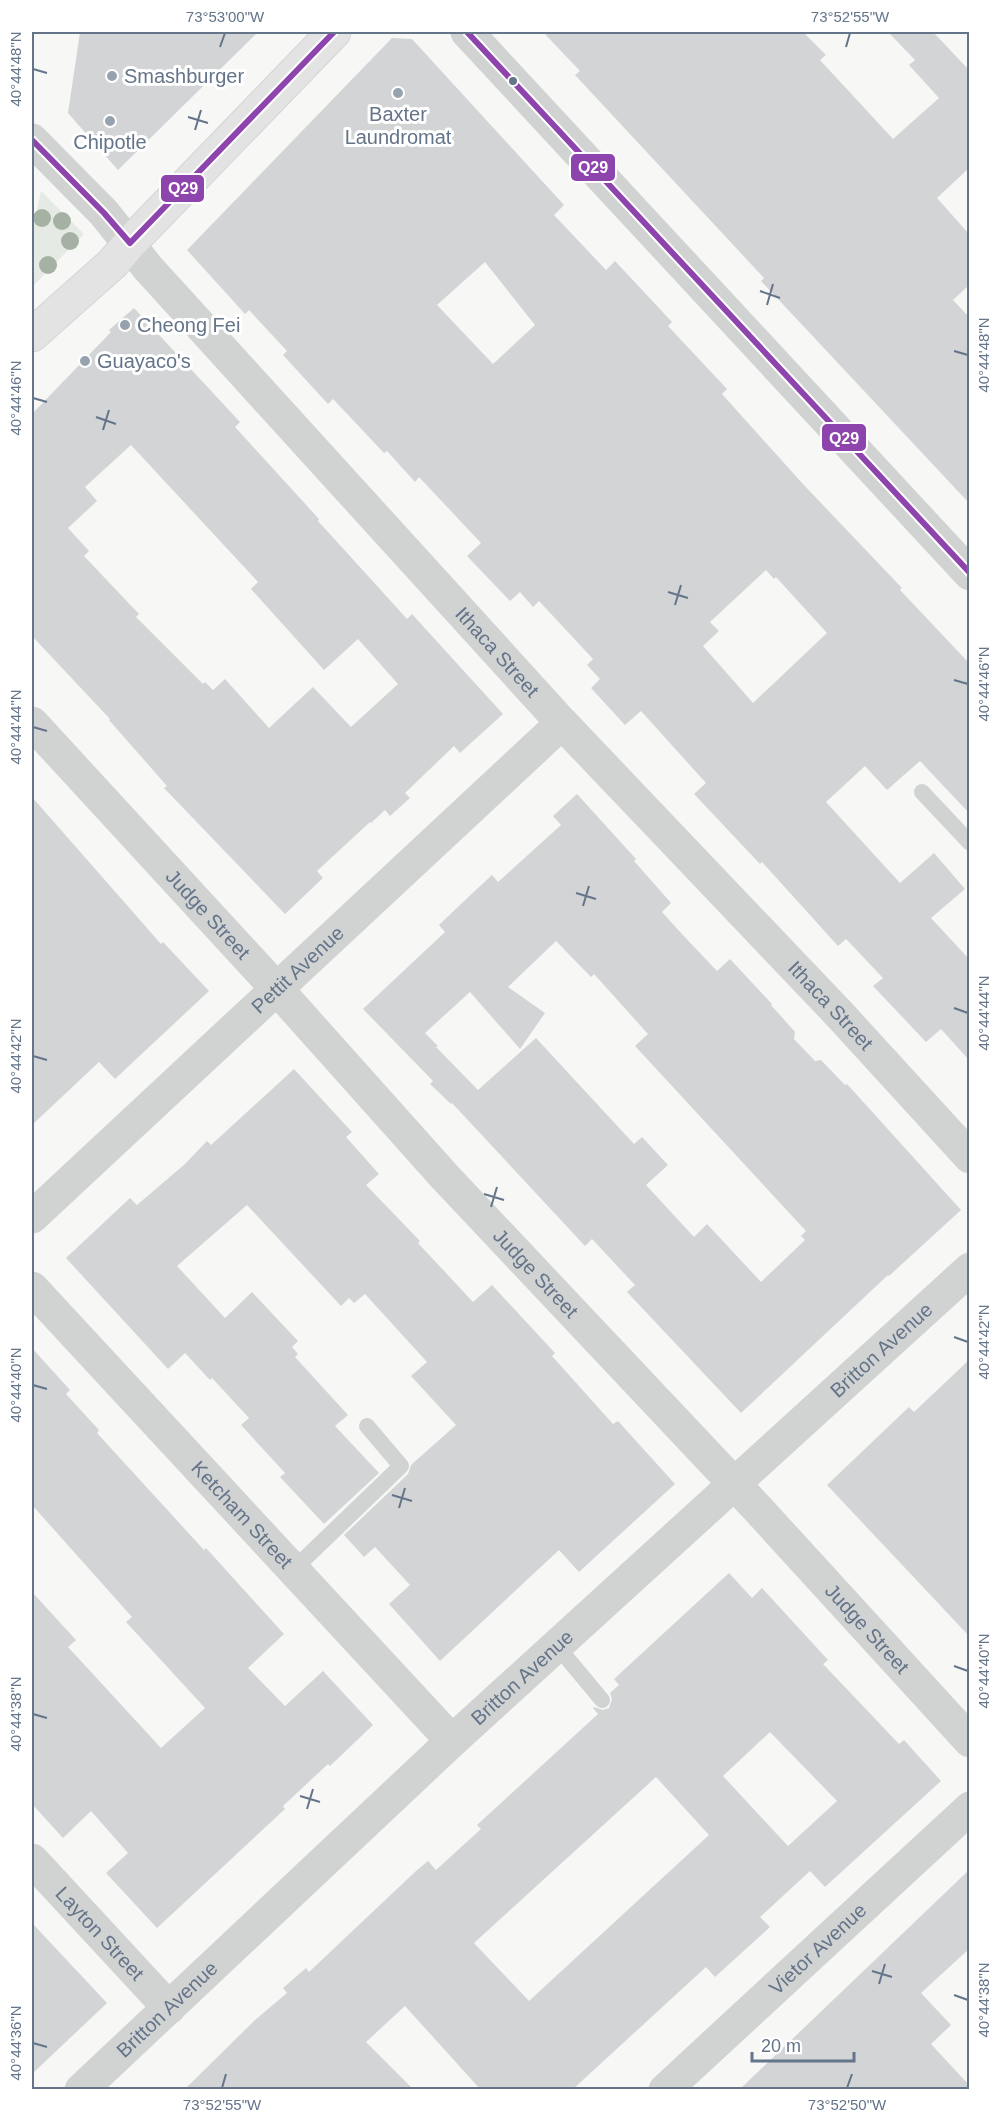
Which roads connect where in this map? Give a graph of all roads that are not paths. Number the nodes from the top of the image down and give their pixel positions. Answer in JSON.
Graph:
{"nodes":[{"id":1,"x":334,"y":32,"type":"edge"},
{"id":2,"x":467,"y":32,"type":"edge"},
{"id":3,"x":32,"y":140,"type":"edge"},
{"id":4,"x":130,"y":243,"type":"junction"},
{"id":5,"x":32,"y":335,"type":"edge"},
{"id":6,"x":969,"y":574,"type":"edge"},
{"id":7,"x":32,"y":723,"type":"edge"},
{"id":8,"x":562,"y":723,"type":"junction"},
{"id":9,"x":922,"y":792,"type":"dead end"},
{"id":10,"x":969,"y":843,"type":"edge"},
{"id":11,"x":276,"y":987,"type":"junction"},
{"id":12,"x":969,"y":1157,"type":"edge"},
{"id":13,"x":32,"y":1217,"type":"edge"},
{"id":14,"x":969,"y":1269,"type":"edge"},
{"id":15,"x":32,"y":1288,"type":"edge"},
{"id":16,"x":367,"y":1426,"type":"dead end"},
{"id":17,"x":734,"y":1484,"type":"junction"},
{"id":18,"x":293,"y":1570,"type":"junction"},
{"id":19,"x":557,"y":1646,"type":"junction"},
{"id":20,"x":602,"y":1700,"type":"dead end"},
{"id":21,"x":452,"y":1741,"type":"junction"},
{"id":22,"x":969,"y":1741,"type":"edge"},
{"id":23,"x":969,"y":1808,"type":"edge"},
{"id":24,"x":32,"y":1860,"type":"edge"},
{"id":25,"x":169,"y":2008,"type":"junction"},
{"id":26,"x":81,"y":2090,"type":"edge"},
{"id":27,"x":666,"y":2090,"type":"edge"}],
"edges":[{"from":1,"to":4,"type":"street"},
{"from":2,"to":6,"type":"street"},
{"from":3,"to":4,"type":"street","name":"Ithaca Street"},
{"from":4,"to":5,"type":"street"},
{"from":4,"to":8,"type":"street","name":"Ithaca Street"},
{"from":7,"to":11,"type":"street","name":"Judge Street"},
{"from":8,"to":11,"type":"street","name":"Pettit Avenue"},
{"from":8,"to":12,"type":"street","name":"Ithaca Street"},
{"from":9,"to":10,"type":"lane"},
{"from":11,"to":13,"type":"street","name":"Pettit Avenue"},
{"from":11,"to":17,"type":"street","name":"Judge Street"},
{"from":14,"to":17,"type":"street","name":"Britton Avenue"},
{"from":15,"to":18,"type":"street","name":"Ketcham Street"},
{"from":16,"to":18,"type":"lane"},
{"from":17,"to":19,"type":"street","name":"Britton Avenue"},
{"from":17,"to":22,"type":"street","name":"Judge Street"},
{"from":18,"to":21,"type":"street","name":"Ketcham Street"},
{"from":19,"to":20,"type":"lane"},
{"from":19,"to":21,"type":"street","name":"Britton Avenue"},
{"from":21,"to":25,"type":"street","name":"Britton Avenue"},
{"from":23,"to":27,"type":"street","name":"Vietor Avenue"},
{"from":24,"to":25,"type":"street","name":"Layton Street"},
{"from":25,"to":26,"type":"street","name":"Britton Avenue"}]}
